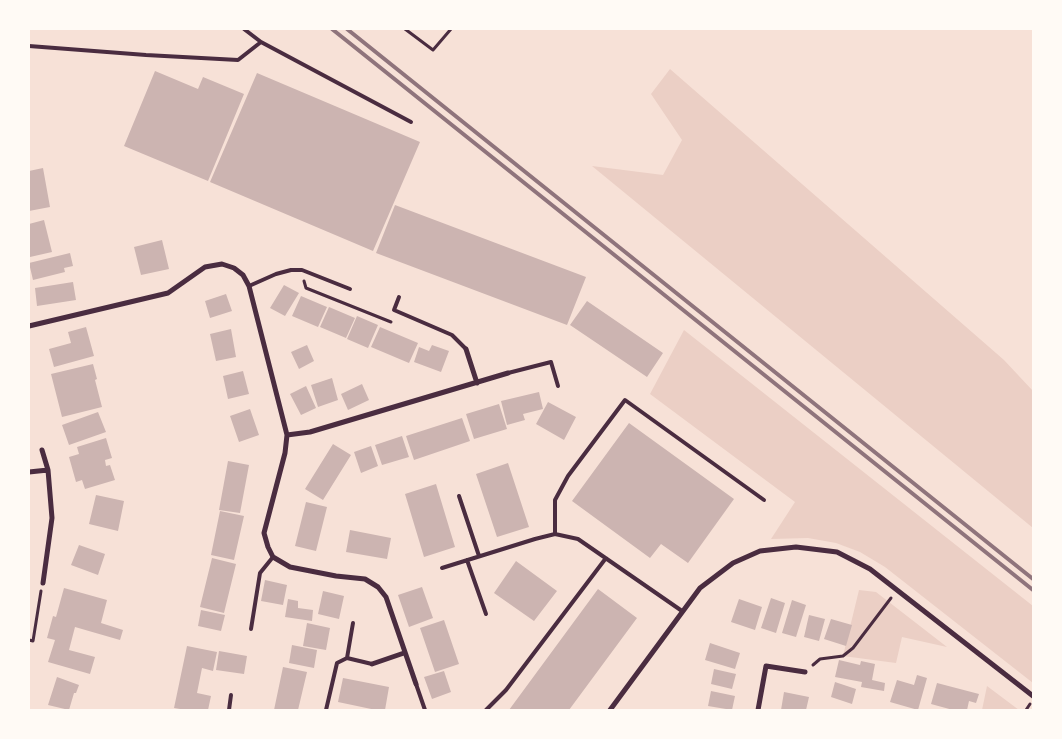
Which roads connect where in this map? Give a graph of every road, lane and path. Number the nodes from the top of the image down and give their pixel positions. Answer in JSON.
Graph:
{"nodes":[{"id":1,"x":244,"y":29,"type":"edge"},
{"id":2,"x":405,"y":29,"type":"edge"},
{"id":3,"x":451,"y":29,"type":"edge"},
{"id":4,"x":261,"y":42,"type":"junction"},
{"id":5,"x":29,"y":46,"type":"edge"},
{"id":6,"x":411,"y":122,"type":"dead end"},
{"id":7,"x":302,"y":270,"type":"junction"},
{"id":8,"x":248,"y":286,"type":"junction"},
{"id":9,"x":350,"y":289,"type":"dead end"},
{"id":10,"x":399,"y":297,"type":"dead end"},
{"id":11,"x":398,"y":325,"type":"dead end"},
{"id":12,"x":29,"y":326,"type":"edge"},
{"id":13,"x":466,"y":349,"type":"joint"},
{"id":14,"x":508,"y":373,"type":"joint"},
{"id":15,"x":477,"y":383,"type":"junction"},
{"id":16,"x":558,"y":386,"type":"dead end"},
{"id":17,"x":287,"y":435,"type":"junction"},
{"id":18,"x":42,"y":450,"type":"dead end"},
{"id":19,"x":48,"y":470,"type":"junction"},
{"id":20,"x":29,"y":472,"type":"edge"},
{"id":21,"x":459,"y":496,"type":"dead end"},
{"id":22,"x":764,"y":500,"type":"dead end"},
{"id":23,"x":556,"y":534,"type":"junction"},
{"id":24,"x":479,"y":556,"type":"junction"},
{"id":25,"x":273,"y":557,"type":"junction"},
{"id":26,"x":606,"y":558,"type":"junction"},
{"id":27,"x":467,"y":560,"type":"junction"},
{"id":28,"x":442,"y":568,"type":"dead end"},
{"id":29,"x":43,"y":584,"type":"joint"},
{"id":30,"x":897,"y":589,"type":"junction"},
{"id":31,"x":682,"y":611,"type":"junction"},
{"id":32,"x":486,"y":614,"type":"dead end"},
{"id":33,"x":354,"y":623,"type":"dead end"},
{"id":34,"x":250,"y":629,"type":"dead end"},
{"id":35,"x":29,"y":640,"type":"edge"},
{"id":36,"x":404,"y":652,"type":"junction"},
{"id":37,"x":347,"y":658,"type":"junction"},
{"id":38,"x":372,"y":664,"type":"joint"},
{"id":39,"x":805,"y":672,"type":"joint"},
{"id":40,"x":416,"y":684,"type":"joint"},
{"id":41,"x":231,"y":695,"type":"dead end"},
{"id":42,"x":1033,"y":696,"type":"edge"},
{"id":43,"x":230,"y":710,"type":"edge"},
{"id":44,"x":326,"y":710,"type":"edge"},
{"id":45,"x":425,"y":710,"type":"edge"},
{"id":46,"x":486,"y":710,"type":"edge"},
{"id":47,"x":610,"y":710,"type":"edge"},
{"id":48,"x":758,"y":710,"type":"edge"}],
"edges":[{"from":1,"to":4,"type":"lane"},
{"from":2,"to":3,"type":"path"},
{"from":4,"to":5,"type":"lane"},
{"from":4,"to":6,"type":"lane"},
{"from":7,"to":8,"type":"lane"},
{"from":7,"to":9,"type":"lane"},
{"from":7,"to":11,"type":"path"},
{"from":8,"to":12,"type":"street"},
{"from":8,"to":17,"type":"street"},
{"from":10,"to":13,"type":"lane"},
{"from":13,"to":15,"type":"street"},
{"from":14,"to":15,"type":"street"},
{"from":14,"to":16,"type":"lane"},
{"from":15,"to":17,"type":"street"},
{"from":17,"to":25,"type":"street"},
{"from":18,"to":19,"type":"street"},
{"from":19,"to":20,"type":"street"},
{"from":19,"to":29,"type":"street"},
{"from":21,"to":24,"type":"lane"},
{"from":22,"to":23,"type":"lane"},
{"from":23,"to":24,"type":"lane"},
{"from":23,"to":26,"type":"lane"},
{"from":24,"to":27,"type":"lane"},
{"from":25,"to":34,"type":"lane"},
{"from":25,"to":36,"type":"street"},
{"from":26,"to":31,"type":"lane"},
{"from":26,"to":46,"type":"lane"},
{"from":27,"to":28,"type":"lane"},
{"from":27,"to":32,"type":"lane"},
{"from":29,"to":35,"type":"path"},
{"from":30,"to":31,"type":"street"},
{"from":30,"to":39,"type":"path"},
{"from":30,"to":42,"type":"street"},
{"from":31,"to":47,"type":"street"},
{"from":33,"to":37,"type":"lane"},
{"from":36,"to":38,"type":"street"},
{"from":36,"to":40,"type":"street"},
{"from":37,"to":38,"type":"lane"},
{"from":37,"to":44,"type":"lane"},
{"from":39,"to":48,"type":"street"},
{"from":40,"to":45,"type":"lane"},
{"from":41,"to":43,"type":"lane"}]}
